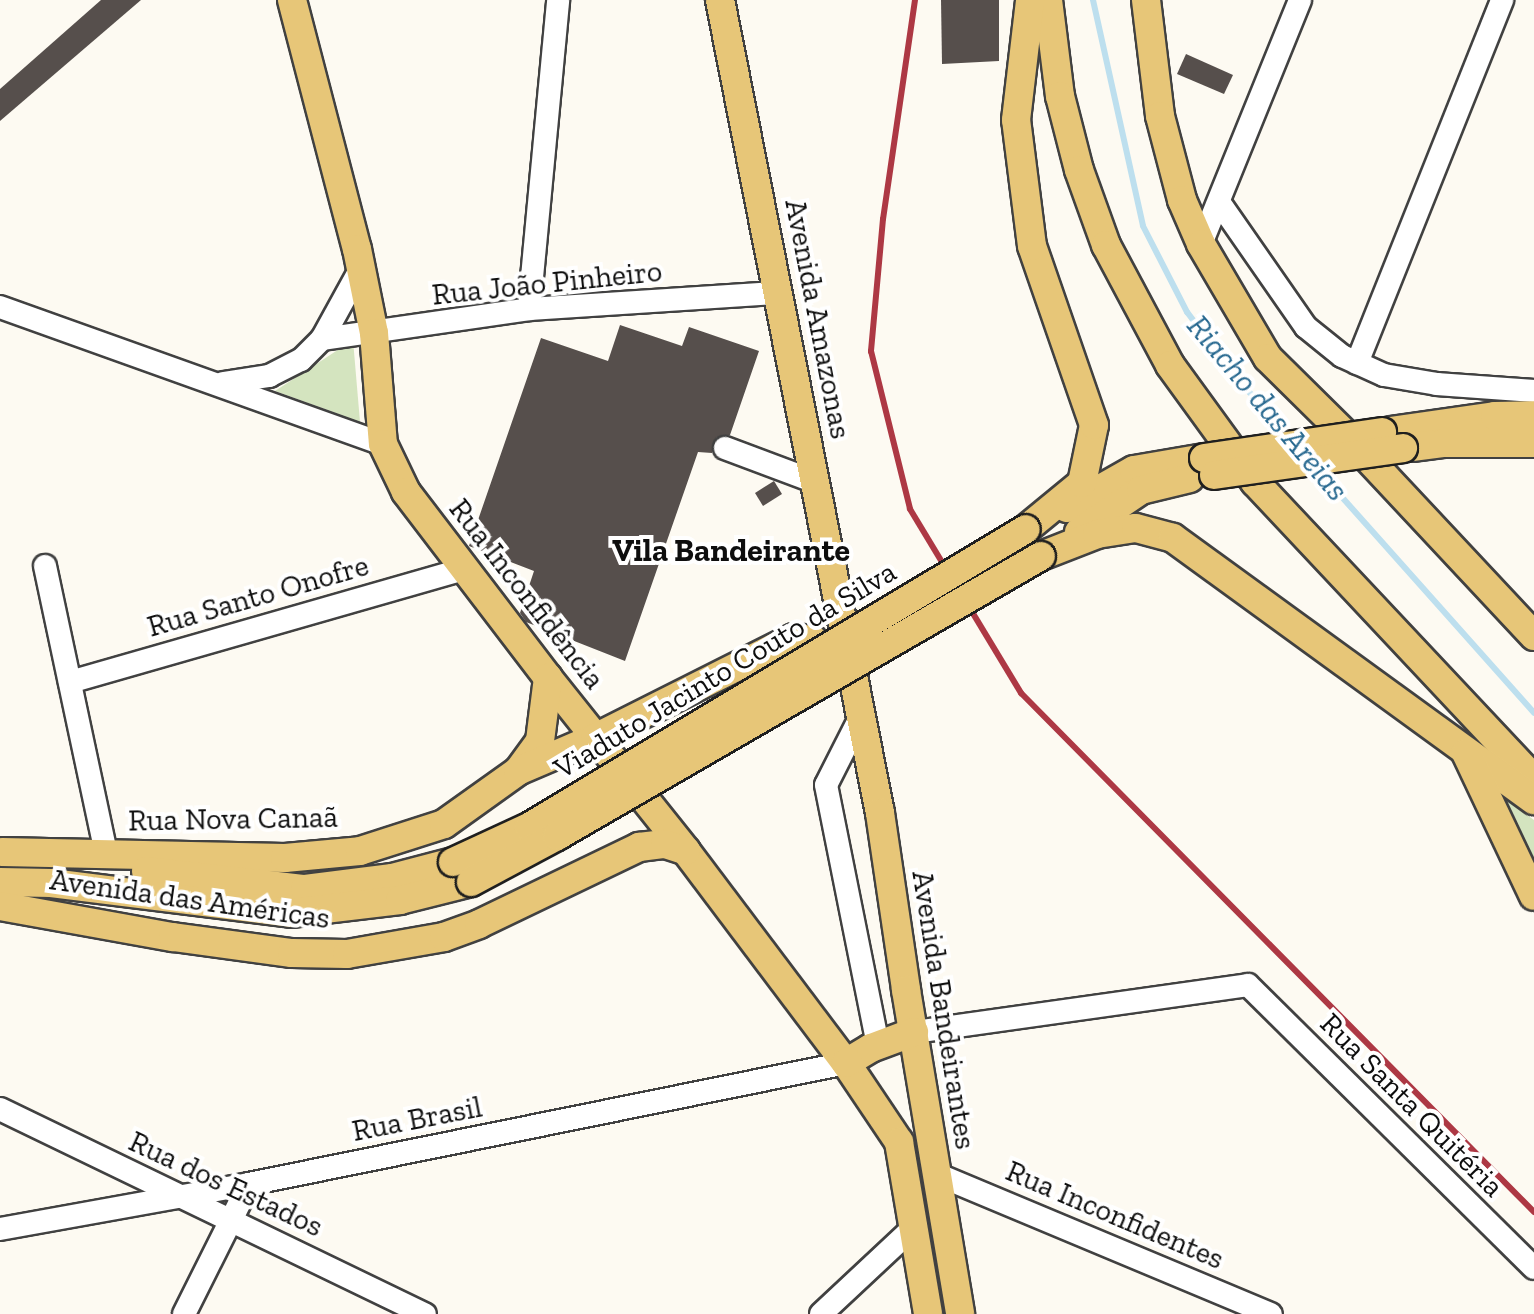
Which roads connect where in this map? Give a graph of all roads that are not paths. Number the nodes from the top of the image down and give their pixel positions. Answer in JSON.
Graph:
{"nodes":[{"id":1,"x":292,"y":0,"type":"edge"},
{"id":2,"x":558,"y":0,"type":"edge"},
{"id":3,"x":720,"y":0,"type":"edge"},
{"id":4,"x":1030,"y":0,"type":"edge"},
{"id":5,"x":1048,"y":0,"type":"edge"},
{"id":6,"x":1146,"y":0,"type":"edge"},
{"id":7,"x":1300,"y":0,"type":"edge"},
{"id":8,"x":1502,"y":0,"type":"edge"},
{"id":9,"x":1219,"y":202,"type":"junction"},
{"id":10,"x":1201,"y":244,"type":"junction"},
{"id":11,"x":361,"y":268,"type":"junction"},
{"id":12,"x":779,"y":293,"type":"junction"},
{"id":13,"x":0,"y":307,"type":"edge"},
{"id":14,"x":529,"y":309,"type":"junction"},
{"id":15,"x":374,"y":333,"type":"junction"},
{"id":16,"x":322,"y":339,"type":"junction"},
{"id":17,"x":1357,"y":363,"type":"junction"},
{"id":18,"x":218,"y":383,"type":"junction"},
{"id":19,"x":1534,"y":391,"type":"edge"},
{"id":20,"x":1534,"y":415,"type":"edge"},
{"id":21,"x":1397,"y":440,"type":"junction"},
{"id":22,"x":1534,"y":443,"type":"edge"},
{"id":23,"x":383,"y":444,"type":"junction"},
{"id":24,"x":725,"y":448,"type":"dead end"},
{"id":25,"x":1209,"y":467,"type":"junction"},
{"id":26,"x":816,"y":482,"type":"junction"},
{"id":27,"x":1032,"y":525,"type":"junction"},
{"id":28,"x":1048,"y":552,"type":"junction"},
{"id":29,"x":45,"y":566,"type":"dead end"},
{"id":30,"x":464,"y":569,"type":"junction"},
{"id":31,"x":1534,"y":636,"type":"edge"},
{"id":32,"x":849,"y":651,"type":"joint"},
{"id":33,"x":548,"y":678,"type":"junction"},
{"id":34,"x":70,"y":682,"type":"junction"},
{"id":35,"x":860,"y":711,"type":"junction"},
{"id":36,"x":595,"y":738,"type":"junction"},
{"id":37,"x":1466,"y":752,"type":"junction"},
{"id":38,"x":518,"y":771,"type":"junction"},
{"id":39,"x":1534,"y":779,"type":"edge"},
{"id":40,"x":1534,"y":800,"type":"edge"},
{"id":41,"x":686,"y":851,"type":"junction"},
{"id":42,"x":1,"y":852,"type":"edge"},
{"id":43,"x":106,"y":854,"type":"junction"},
{"id":44,"x":462,"y":872,"type":"junction"},
{"id":45,"x":1534,"y":896,"type":"edge"},
{"id":46,"x":2,"y":903,"type":"edge"},
{"id":47,"x":914,"y":1032,"type":"junction"},
{"id":48,"x":878,"y":1045,"type":"junction"},
{"id":49,"x":846,"y":1063,"type":"junction"},
{"id":50,"x":0,"y":1109,"type":"edge"},
{"id":51,"x":936,"y":1174,"type":"junction"},
{"id":52,"x":249,"y":1184,"type":"junction"},
{"id":53,"x":180,"y":1197,"type":"junction"},
{"id":54,"x":231,"y":1218,"type":"junction"},
{"id":55,"x":913,"y":1228,"type":"junction"},
{"id":56,"x":0,"y":1229,"type":"edge"},
{"id":57,"x":1534,"y":1268,"type":"edge"},
{"id":58,"x":184,"y":1314,"type":"edge"},
{"id":59,"x":425,"y":1314,"type":"edge"},
{"id":60,"x":821,"y":1314,"type":"edge"},
{"id":61,"x":928,"y":1314,"type":"edge"},
{"id":62,"x":960,"y":1314,"type":"edge"},
{"id":63,"x":1271,"y":1314,"type":"edge"}],
"edges":[{"from":1,"to":11,"type":"main road","name":"Rua Inconfidência"},
{"from":2,"to":14,"type":"street"},
{"from":3,"to":12,"type":"main road","name":"Avenida Amazonas"},
{"from":4,"to":27,"type":"main road"},
{"from":5,"to":39,"type":"main road"},
{"from":6,"to":10,"type":"main road"},
{"from":7,"to":9,"type":"street"},
{"from":8,"to":17,"type":"street"},
{"from":9,"to":10,"type":"street"},
{"from":9,"to":17,"type":"street"},
{"from":10,"to":31,"type":"main road"},
{"from":11,"to":15,"type":"main road","name":"Rua Inconfidência"},
{"from":11,"to":16,"type":"street"},
{"from":12,"to":14,"type":"street","name":"Rua João Pinheiro"},
{"from":12,"to":26,"type":"main road","name":"Avenida Amazonas"},
{"from":13,"to":18,"type":"street"},
{"from":14,"to":15,"type":"street","name":"Rua João Pinheiro"},
{"from":15,"to":16,"type":"street","name":"Rua João Pinheiro"},
{"from":15,"to":23,"type":"main road","name":"Rua Inconfidência"},
{"from":16,"to":18,"type":"street"},
{"from":17,"to":19,"type":"street"},
{"from":18,"to":23,"type":"street"},
{"from":20,"to":21,"type":"main road"},
{"from":21,"to":22,"type":"main road"},
{"from":21,"to":25,"type":"main road","bridge":true},
{"from":23,"to":30,"type":"main road","name":"Rua Inconfidência"},
{"from":24,"to":26,"type":"street"},
{"from":25,"to":27,"type":"main road","name":"Viaduto Jacinto Couto da Silva"},
{"from":25,"to":28,"type":"main road","name":"Viaduto Jacinto Couto da Silva"},
{"from":26,"to":32,"type":"main road","name":"Avenida Amazonas"},
{"from":27,"to":44,"type":"main road","name":"Viaduto Jacinto Couto da Silva","bridge":true},
{"from":28,"to":37,"type":"main road"},
{"from":28,"to":44,"type":"main road","name":"Viaduto Jacinto Couto da Silva","bridge":true},
{"from":29,"to":34,"type":"street"},
{"from":30,"to":33,"type":"main road","name":"Rua Inconfidência"},
{"from":30,"to":34,"type":"street","name":"Rua Santo Onofre"},
{"from":32,"to":35,"type":"main road","name":"Avenida Bandeirantes"},
{"from":33,"to":36,"type":"main road","name":"Rua Inconfidência"},
{"from":33,"to":38,"type":"main road"},
{"from":34,"to":43,"type":"street"},
{"from":35,"to":36,"type":"main road","name":"Rua Nova Canaã"},
{"from":35,"to":47,"type":"main road","name":"Avenida Bandeirantes"},
{"from":35,"to":48,"type":"street"},
{"from":36,"to":38,"type":"main road","name":"Rua Nova Canaã"},
{"from":36,"to":41,"type":"main road","name":"Rua Inconfidência"},
{"from":37,"to":40,"type":"main road"},
{"from":37,"to":45,"type":"main road"},
{"from":38,"to":43,"type":"main road","name":"Rua Nova Canaã"},
{"from":41,"to":46,"type":"main road","name":"Avenida das Américas"},
{"from":41,"to":49,"type":"main road","name":"Rua Inconfidência"},
{"from":42,"to":43,"type":"main road","name":"Rua Nova Canaã"},
{"from":42,"to":44,"type":"main road","name":"Avenida das Américas"},
{"from":44,"to":46,"type":"main road","name":"Avenida das Américas"},
{"from":47,"to":48,"type":"main road"},
{"from":47,"to":51,"type":"main road","name":"Avenida Bandeirantes"},
{"from":47,"to":57,"type":"street","name":"Rua Santa Quitéria"},
{"from":48,"to":49,"type":"main road"},
{"from":49,"to":52,"type":"street","name":"Rua Brasil"},
{"from":49,"to":55,"type":"main road","name":"Rua Inconfidência"},
{"from":50,"to":53,"type":"street","name":"Rua dos Estados"},
{"from":51,"to":62,"type":"main road","name":"Avenida Bandeirantes"},
{"from":51,"to":63,"type":"street","name":"Rua Inconfidentes"},
{"from":52,"to":53,"type":"street","name":"Rua Brasil"},
{"from":52,"to":54,"type":"street"},
{"from":53,"to":54,"type":"street","name":"Rua dos Estados"},
{"from":53,"to":56,"type":"street","name":"Rua Brasil"},
{"from":54,"to":58,"type":"street"},
{"from":54,"to":59,"type":"street","name":"Rua dos Estados"},
{"from":55,"to":60,"type":"street"},
{"from":55,"to":61,"type":"main road"}]}
